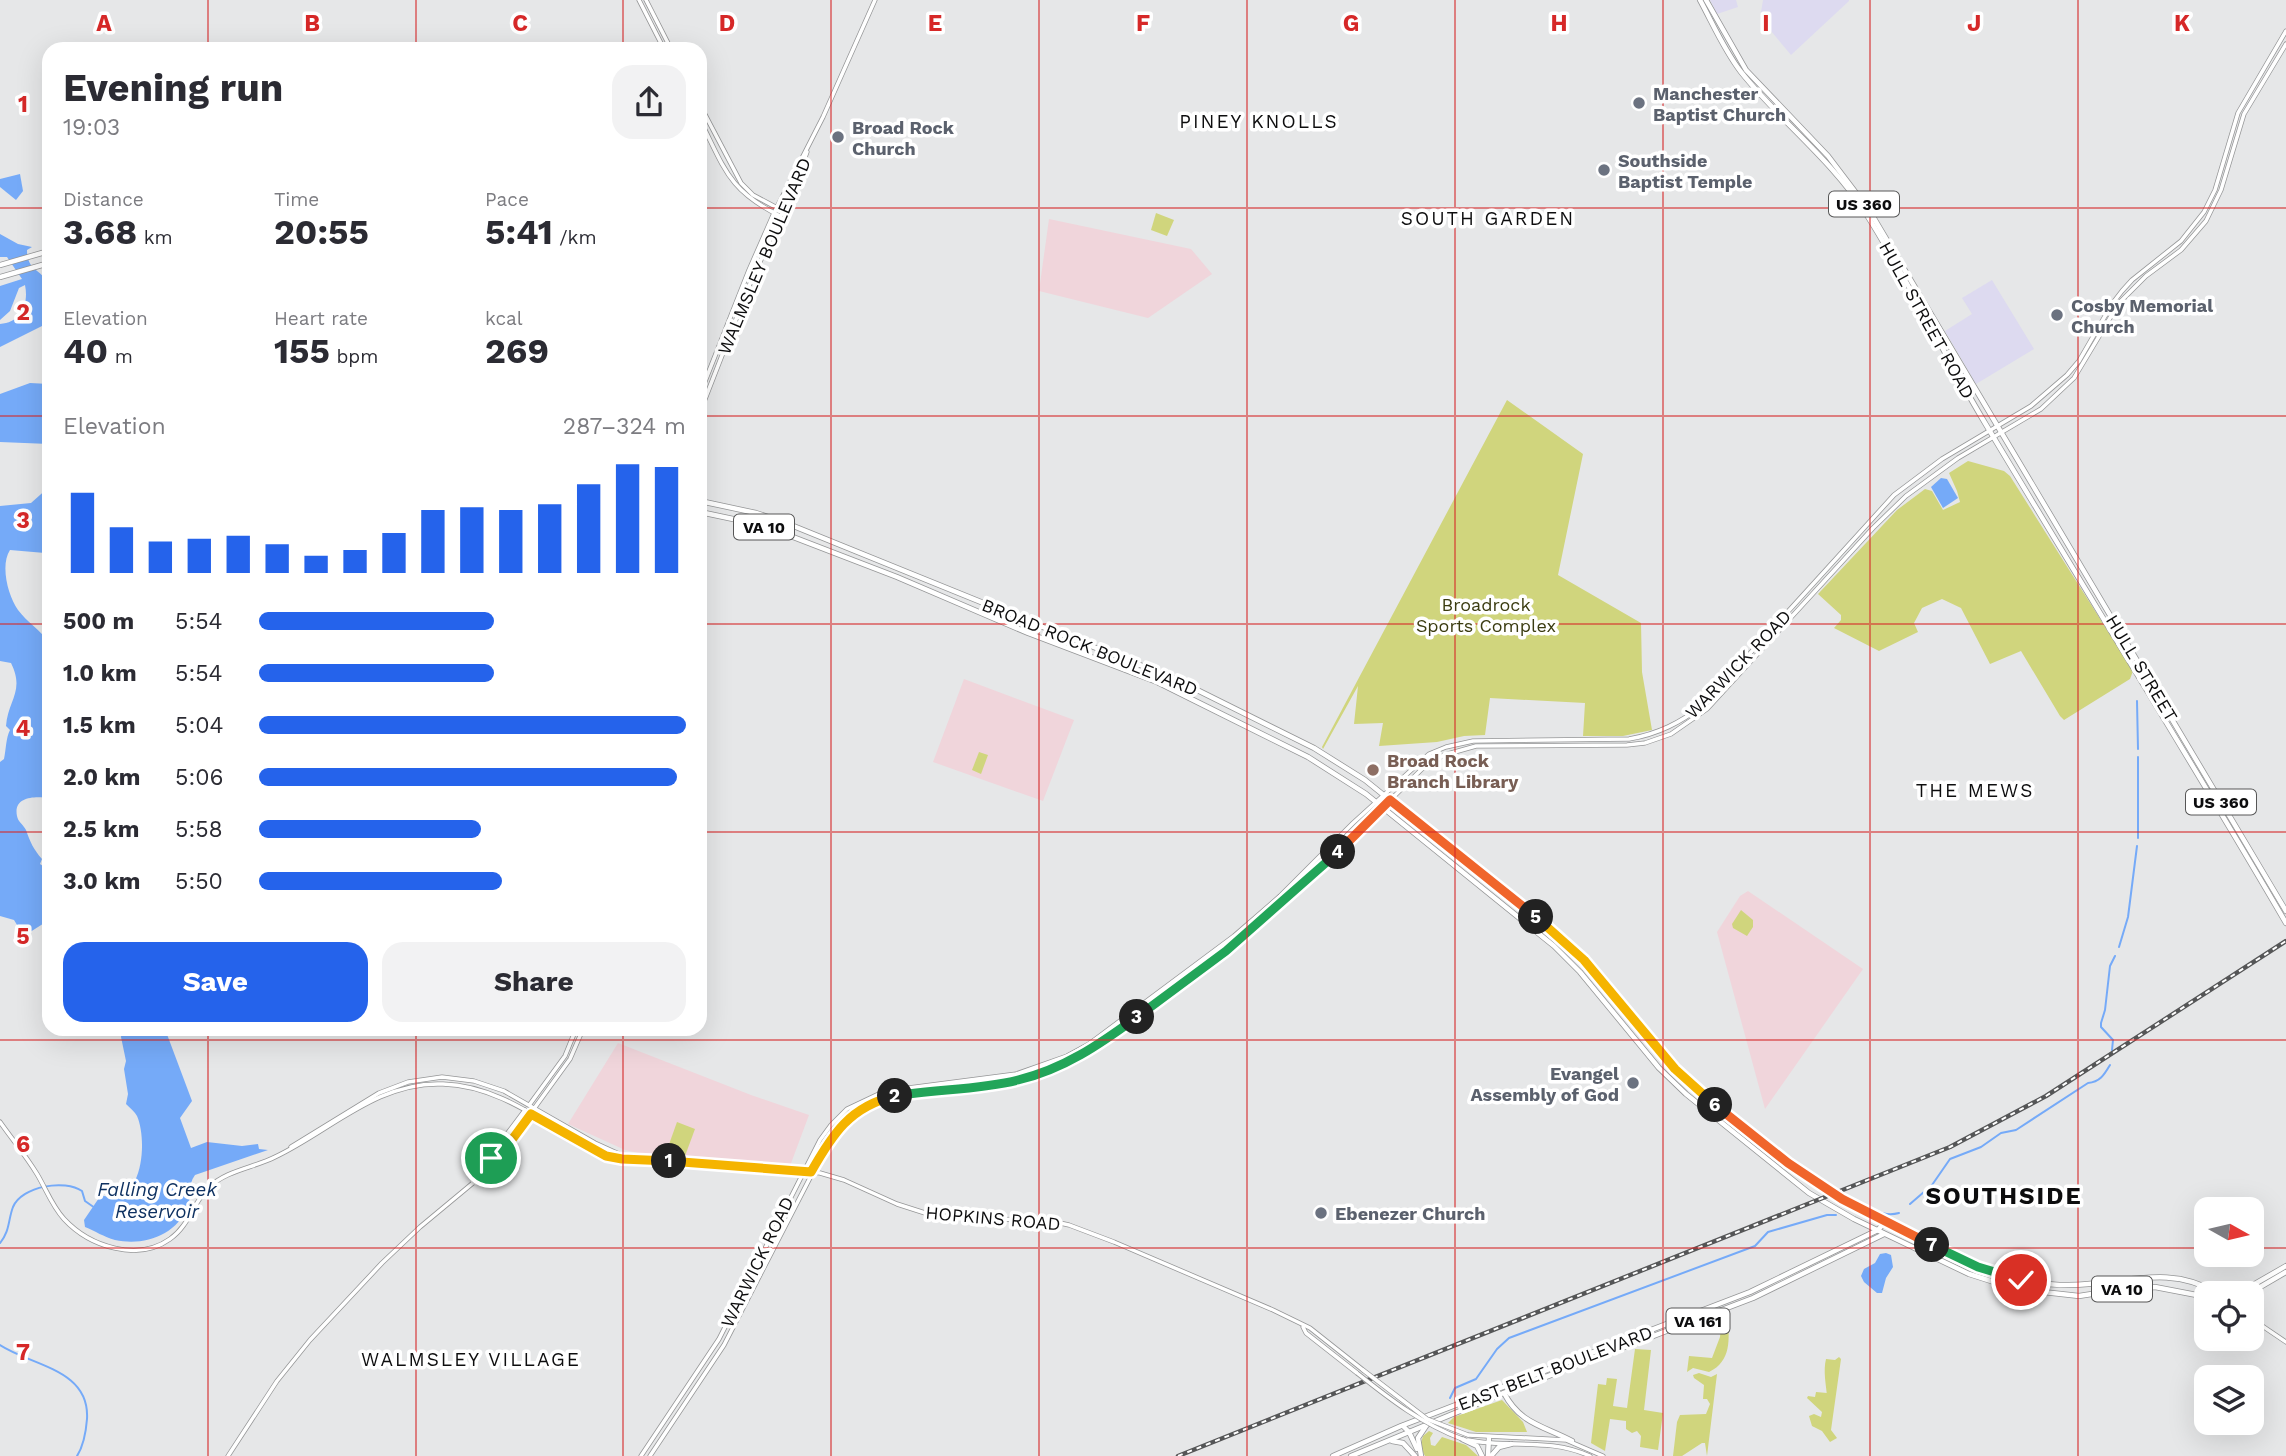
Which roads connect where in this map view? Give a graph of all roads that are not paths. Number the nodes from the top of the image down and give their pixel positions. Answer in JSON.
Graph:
{"nodes":[{"id":1,"x":639,"y":0,"type":"edge"},
{"id":2,"x":646,"y":0,"type":"edge"},
{"id":3,"x":875,"y":0,"type":"edge"},
{"id":4,"x":1700,"y":0,"type":"edge"},
{"id":5,"x":1706,"y":0,"type":"edge"},
{"id":6,"x":2286,"y":31,"type":"edge"},
{"id":7,"x":660,"y":42,"type":"edge"},
{"id":8,"x":667,"y":42,"type":"edge"},
{"id":9,"x":2286,"y":44,"type":"edge"},
{"id":10,"x":707,"y":118,"type":"edge"},
{"id":11,"x":707,"y":133,"type":"edge"},
{"id":12,"x":812,"y":140,"type":"junction"},
{"id":13,"x":777,"y":208,"type":"junction"},
{"id":14,"x":783,"y":211,"type":"junction"},
{"id":15,"x":774,"y":213,"type":"junction"},
{"id":16,"x":780,"y":216,"type":"junction"},
{"id":17,"x":42,"y":253,"type":"edge"},
{"id":18,"x":42,"y":264,"type":"edge"},
{"id":19,"x":0,"y":265,"type":"edge"},
{"id":20,"x":0,"y":277,"type":"edge"},
{"id":21,"x":707,"y":376,"type":"edge"},
{"id":22,"x":707,"y":394,"type":"edge"},
{"id":23,"x":1998,"y":426,"type":"junction"},
{"id":24,"x":1989,"y":430,"type":"junction"},
{"id":25,"x":2002,"y":433,"type":"junction"},
{"id":26,"x":1994,"y":438,"type":"junction"},
{"id":27,"x":707,"y":502,"type":"edge"},
{"id":28,"x":707,"y":513,"type":"edge"},
{"id":29,"x":2041,"y":516,"type":"joint"},
{"id":30,"x":1383,"y":795,"type":"junction"},
{"id":31,"x":1390,"y":800,"type":"junction"},
{"id":32,"x":1375,"y":802,"type":"junction"},
{"id":33,"x":1383,"y":808,"type":"junction"},
{"id":34,"x":2286,"y":911,"type":"edge"},
{"id":35,"x":2286,"y":923,"type":"edge"},
{"id":36,"x":573,"y":1036,"type":"edge"},
{"id":37,"x":580,"y":1036,"type":"edge"},
{"id":38,"x":529,"y":1105,"type":"junction"},
{"id":39,"x":535,"y":1108,"type":"junction"},
{"id":40,"x":525,"y":1110,"type":"junction"},
{"id":41,"x":531,"y":1114,"type":"junction"},
{"id":42,"x":0,"y":1122,"type":"edge"},
{"id":43,"x":595,"y":1143,"type":"junction"},
{"id":44,"x":592,"y":1149,"type":"junction"},
{"id":45,"x":287,"y":1151,"type":"junction"},
{"id":46,"x":628,"y":1158,"type":"junction"},
{"id":47,"x":802,"y":1172,"type":"junction"},
{"id":48,"x":811,"y":1172,"type":"junction"},
{"id":49,"x":477,"y":1178,"type":"junction"},
{"id":50,"x":1885,"y":1222,"type":"junction"},
{"id":51,"x":1863,"y":1223,"type":"junction"},
{"id":52,"x":1878,"y":1230,"type":"junction"},
{"id":53,"x":1885,"y":1233,"type":"junction"},
{"id":54,"x":1863,"y":1237,"type":"junction"},
{"id":55,"x":2286,"y":1266,"type":"edge"},
{"id":56,"x":2286,"y":1272,"type":"edge"},
{"id":57,"x":2260,"y":1281,"type":"edge"},
{"id":58,"x":2194,"y":1284,"type":"edge"},
{"id":59,"x":2264,"y":1285,"type":"edge"},
{"id":60,"x":2194,"y":1294,"type":"edge"},
{"id":61,"x":1303,"y":1327,"type":"junction"},
{"id":62,"x":2264,"y":1327,"type":"edge"},
{"id":63,"x":2286,"y":1342,"type":"edge"},
{"id":64,"x":1503,"y":1390,"type":"junction"},
{"id":65,"x":1428,"y":1424,"type":"junction"},
{"id":66,"x":1403,"y":1426,"type":"junction"},
{"id":67,"x":1407,"y":1433,"type":"junction"},
{"id":68,"x":1462,"y":1439,"type":"junction"},
{"id":69,"x":1489,"y":1440,"type":"junction"},
{"id":70,"x":1387,"y":1441,"type":"junction"},
{"id":71,"x":1572,"y":1441,"type":"junction"},
{"id":72,"x":1511,"y":1444,"type":"junction"},
{"id":73,"x":228,"y":1456,"type":"edge"},
{"id":74,"x":641,"y":1456,"type":"edge"},
{"id":75,"x":650,"y":1456,"type":"edge"},
{"id":76,"x":1332,"y":1456,"type":"edge"},
{"id":77,"x":1351,"y":1456,"type":"edge"},
{"id":78,"x":1418,"y":1456,"type":"edge"},
{"id":79,"x":1482,"y":1456,"type":"edge"},
{"id":80,"x":1490,"y":1456,"type":"edge"},
{"id":81,"x":1590,"y":1456,"type":"edge"},
{"id":82,"x":1604,"y":1456,"type":"edge"}],
"edges":[{"from":1,"to":7,"type":"main road"},
{"from":2,"to":8,"type":"main road"},
{"from":3,"to":12,"type":"main road","name":"WALMSLEY BOULEVARD"},
{"from":4,"to":24,"type":"main road","name":"HULL STREET ROAD","number":"US 360"},
{"from":5,"to":23,"type":"main road","name":"HULL STREET ROAD","number":"US 360"},
{"from":6,"to":23,"type":"main road","name":"WARWICK ROAD"},
{"from":9,"to":25,"type":"main road","name":"WARWICK ROAD"},
{"from":10,"to":13,"type":"main road"},
{"from":11,"to":15,"type":"main road"},
{"from":12,"to":13,"type":"main road","name":"WALMSLEY BOULEVARD"},
{"from":12,"to":14,"type":"main road","name":"WALMSLEY BOULEVARD"},
{"from":13,"to":14,"type":"main road"},
{"from":13,"to":15,"type":"main road","name":"WALMSLEY BOULEVARD"},
{"from":14,"to":16,"type":"main road","name":"WALMSLEY BOULEVARD"},
{"from":15,"to":16,"type":"main road"},
{"from":15,"to":21,"type":"main road","name":"WALMSLEY BOULEVARD"},
{"from":16,"to":22,"type":"main road","name":"WALMSLEY BOULEVARD"},
{"from":17,"to":19,"type":"main road"},
{"from":18,"to":20,"type":"main road"},
{"from":23,"to":24,"type":"main road","name":"WARWICK ROAD"},
{"from":23,"to":25,"type":"main road","name":"HULL STREET","number":"US 360"},
{"from":24,"to":26,"type":"main road","name":"HULL STREET ROAD","number":"US 360"},
{"from":24,"to":30,"type":"main road","name":"WARWICK ROAD"},
{"from":25,"to":26,"type":"main road","name":"WARWICK ROAD"},
{"from":25,"to":34,"type":"main road","name":"HULL STREET","number":"US 360"},
{"from":26,"to":29,"type":"main road","name":"HULL STREET ROAD","number":"US 360"},
{"from":26,"to":31,"type":"main road","name":"WARWICK ROAD"},
{"from":27,"to":30,"type":"main road","name":"BROAD ROCK BOULEVARD","number":"VA 10"},
{"from":28,"to":32,"type":"main road","name":"BROAD ROCK BOULEVARD","number":"VA 10"},
{"from":29,"to":35,"type":"main road","name":"HULL STREET","number":"US 360"},
{"from":30,"to":31,"type":"main road","name":"BROAD ROCK BOULEVARD","number":"VA 10"},
{"from":30,"to":32,"type":"main road","name":"WARWICK ROAD"},
{"from":31,"to":33,"type":"main road","name":"WARWICK ROAD"},
{"from":31,"to":50,"type":"main road","name":"BROAD ROCK BOULEVARD","number":"VA 10"},
{"from":32,"to":33,"type":"main road","name":"BROAD ROCK BOULEVARD","number":"VA 10"},
{"from":32,"to":47,"type":"main road","name":"WARWICK ROAD"},
{"from":33,"to":48,"type":"main road","name":"WARWICK ROAD"},
{"from":33,"to":51,"type":"main road","name":"BROAD ROCK BOULEVARD","number":"VA 10"},
{"from":36,"to":38,"type":"main road"},
{"from":37,"to":39,"type":"main road"},
{"from":38,"to":39,"type":"main road","name":"HOPKINS ROAD"},
{"from":38,"to":40,"type":"main road"},
{"from":38,"to":45,"type":"main road","name":"HOPKINS ROAD"},
{"from":39,"to":41,"type":"main road"},
{"from":39,"to":43,"type":"main road","name":"HOPKINS ROAD"},
{"from":40,"to":41,"type":"main road","name":"HOPKINS ROAD"},
{"from":40,"to":45,"type":"main road","name":"HOPKINS ROAD"},
{"from":40,"to":49,"type":"main road"},
{"from":41,"to":44,"type":"main road","name":"HOPKINS ROAD"},
{"from":41,"to":49,"type":"main road"},
{"from":42,"to":45,"type":"main road","name":"HOPKINS ROAD"},
{"from":43,"to":44,"type":"main road"},
{"from":43,"to":46,"type":"main road","name":"HOPKINS ROAD"},
{"from":44,"to":46,"type":"main road","name":"HOPKINS ROAD"},
{"from":46,"to":47,"type":"main road","name":"HOPKINS ROAD"},
{"from":47,"to":48,"type":"main road","name":"HOPKINS ROAD"},
{"from":47,"to":74,"type":"main road","name":"WARWICK ROAD"},
{"from":48,"to":61,"type":"main road","name":"HOPKINS ROAD"},
{"from":48,"to":75,"type":"main road","name":"WARWICK ROAD"},
{"from":49,"to":73,"type":"main road"},
{"from":50,"to":52,"type":"main road","name":"EAST BELT BOULEVARD","number":"VA 161"},
{"from":50,"to":53,"type":"main road"},
{"from":50,"to":58,"type":"main road","name":"BROAD ROCK BOULEVARD","number":"VA 10"},
{"from":51,"to":52,"type":"main road","name":"BROAD ROCK BOULEVARD","number":"VA 10"},
{"from":51,"to":54,"type":"main road"},
{"from":52,"to":53,"type":"main road","name":"BROAD ROCK BOULEVARD","number":"VA 10"},
{"from":52,"to":54,"type":"main road","name":"EAST BELT BOULEVARD","number":"VA 161"},
{"from":53,"to":60,"type":"main road","name":"BROAD ROCK BOULEVARD","number":"VA 10"},
{"from":53,"to":64,"type":"main road","name":"EAST BELT BOULEVARD","number":"VA 161"},
{"from":54,"to":64,"type":"main road","name":"EAST BELT BOULEVARD","number":"VA 161"},
{"from":55,"to":57,"type":"main road"},
{"from":56,"to":59,"type":"main road"},
{"from":61,"to":68,"type":"main road","name":"HOPKINS ROAD","bridge":true},
{"from":61,"to":69,"type":"main road","name":"HOPKINS ROAD","bridge":true},
{"from":62,"to":63,"type":"main road"},
{"from":64,"to":65,"type":"main road","name":"EAST BELT BOULEVARD","number":"VA 161"},
{"from":64,"to":66,"type":"main road","name":"EAST BELT BOULEVARD","number":"VA 161"},
{"from":64,"to":71,"type":"main road"},
{"from":65,"to":67,"type":"main road","name":"EAST BELT BOULEVARD","number":"VA 161"},
{"from":65,"to":78,"type":"main road"},
{"from":66,"to":67,"type":"main road"},
{"from":66,"to":76,"type":"main road","name":"EAST BELT BOULEVARD","number":"VA 161"},
{"from":67,"to":70,"type":"main road","name":"EAST BELT BOULEVARD","number":"VA 161"},
{"from":67,"to":78,"type":"main road"},
{"from":68,"to":69,"type":"main road","name":"HOPKINS ROAD"},
{"from":68,"to":79,"type":"main road"},
{"from":69,"to":71,"type":"main road","name":"HOPKINS ROAD"},
{"from":69,"to":72,"type":"main road","name":"HOPKINS ROAD"},
{"from":69,"to":80,"type":"main road"},
{"from":70,"to":77,"type":"main road","name":"EAST BELT BOULEVARD","number":"VA 161"},
{"from":70,"to":78,"type":"main road"},
{"from":71,"to":82,"type":"main road","name":"HOPKINS ROAD"},
{"from":72,"to":80,"type":"main road"},
{"from":72,"to":81,"type":"main road","name":"HOPKINS ROAD"}]}
